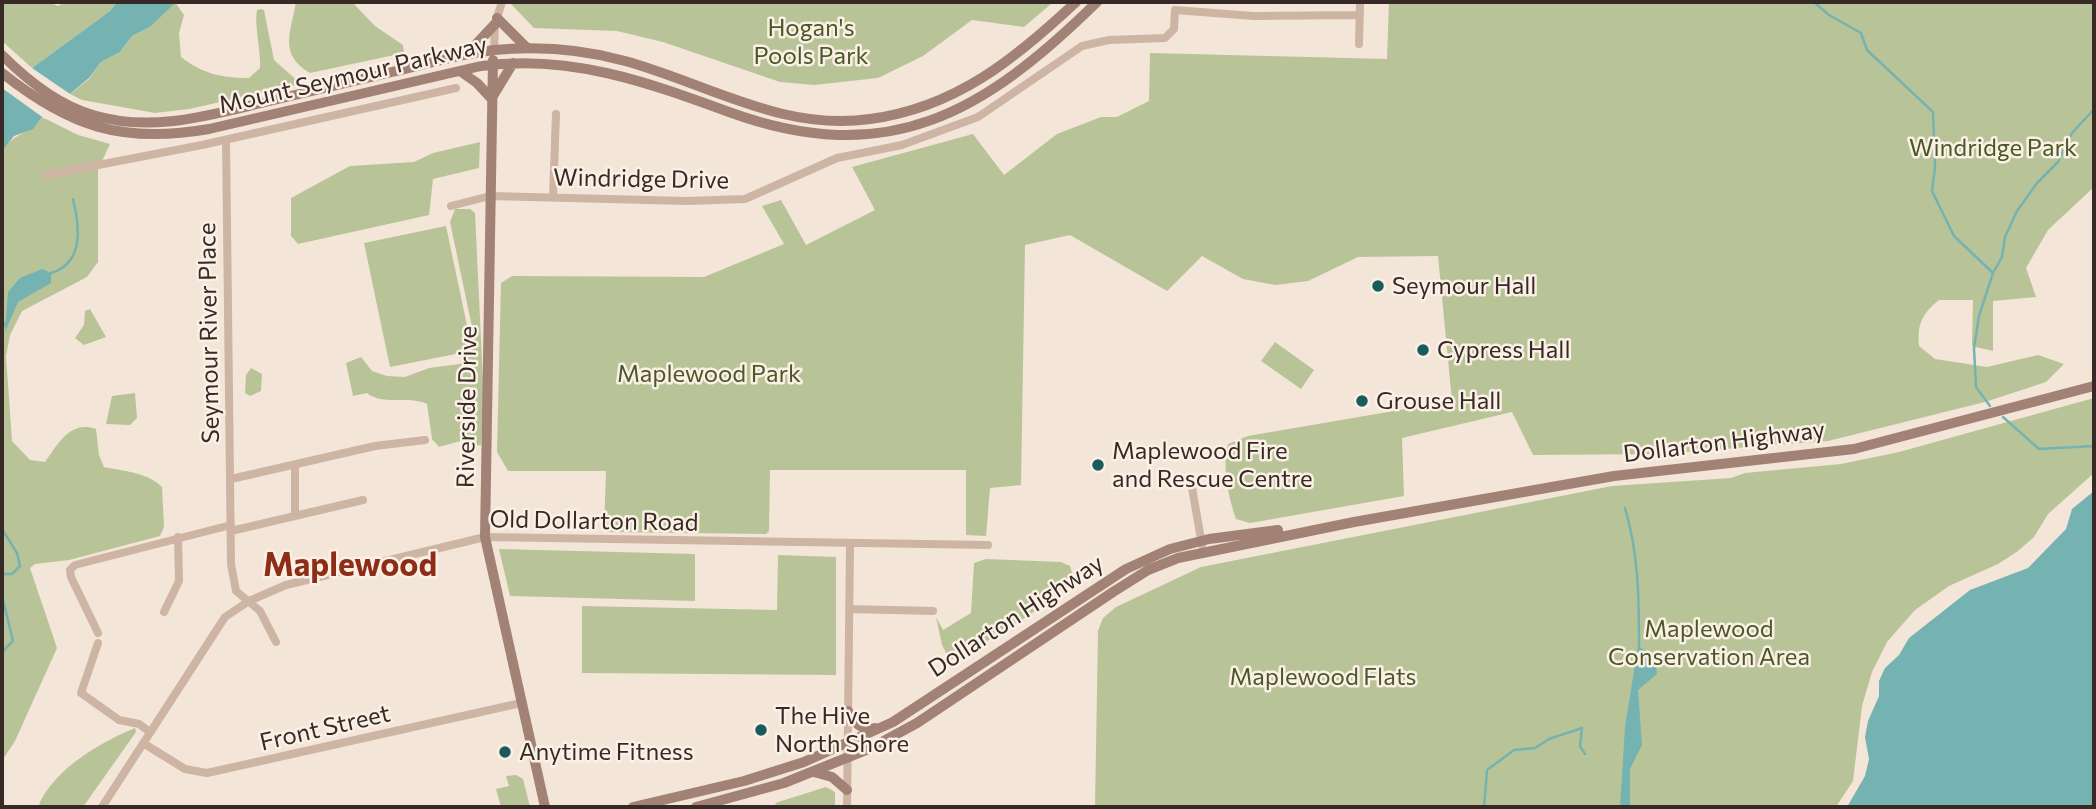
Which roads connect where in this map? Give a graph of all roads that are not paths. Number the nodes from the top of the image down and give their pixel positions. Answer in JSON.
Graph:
{"nodes":[{"id":1,"x":502,"y":2,"type":"edge"},
{"id":2,"x":1076,"y":2,"type":"edge"},
{"id":3,"x":1097,"y":2,"type":"edge"},
{"id":4,"x":1360,"y":2,"type":"edge"},
{"id":5,"x":1175,"y":6,"type":"edge"},
{"id":6,"x":1360,"y":15,"type":"junction"},
{"id":7,"x":496,"y":21,"type":"junction"},
{"id":8,"x":1359,"y":44,"type":"dead end"},
{"id":9,"x":527,"y":48,"type":"junction"},
{"id":10,"x":494,"y":50,"type":"junction"},
{"id":11,"x":467,"y":54,"type":"junction"},
{"id":12,"x":4,"y":57,"type":"edge"},
{"id":13,"x":513,"y":63,"type":"junction"},
{"id":14,"x":493,"y":65,"type":"junction"},
{"id":15,"x":460,"y":71,"type":"junction"},
{"id":16,"x":2,"y":73,"type":"edge"},
{"id":17,"x":456,"y":88,"type":"dead end"},
{"id":18,"x":491,"y":98,"type":"junction"},
{"id":19,"x":556,"y":114,"type":"dead end"},
{"id":20,"x":226,"y":140,"type":"junction"},
{"id":21,"x":46,"y":175,"type":"dead end"},
{"id":22,"x":490,"y":195,"type":"junction"},
{"id":23,"x":553,"y":198,"type":"junction"},
{"id":24,"x":452,"y":206,"type":"dead end"},
{"id":25,"x":2094,"y":386,"type":"edge"},
{"id":26,"x":425,"y":440,"type":"dead end"},
{"id":27,"x":295,"y":465,"type":"junction"},
{"id":28,"x":231,"y":479,"type":"junction"},
{"id":29,"x":1191,"y":482,"type":"dead end"},
{"id":30,"x":363,"y":500,"type":"dead end"},
{"id":31,"x":295,"y":516,"type":"junction"},
{"id":32,"x":231,"y":528,"type":"junction"},
{"id":33,"x":178,"y":537,"type":"junction"},
{"id":34,"x":485,"y":537,"type":"junction"},
{"id":35,"x":850,"y":545,"type":"junction"},
{"id":36,"x":988,"y":545,"type":"dead end"},
{"id":37,"x":1202,"y":546,"type":"junction"},
{"id":38,"x":249,"y":601,"type":"junction"},
{"id":39,"x":849,"y":609,"type":"junction"},
{"id":40,"x":933,"y":611,"type":"dead end"},
{"id":41,"x":164,"y":612,"type":"dead end"},
{"id":42,"x":98,"y":633,"type":"dead end"},
{"id":43,"x":275,"y":642,"type":"dead end"},
{"id":44,"x":99,"y":643,"type":"dead end"},
{"id":45,"x":521,"y":703,"type":"junction"},
{"id":46,"x":848,"y":711,"type":"junction"},
{"id":47,"x":885,"y":726,"type":"junction"},
{"id":48,"x":150,"y":732,"type":"junction"},
{"id":49,"x":143,"y":743,"type":"junction"},
{"id":50,"x":848,"y":743,"type":"junction"},
{"id":51,"x":848,"y":758,"type":"junction"},
{"id":52,"x":814,"y":772,"type":"junction"},
{"id":53,"x":847,"y":790,"type":"junction"},
{"id":54,"x":102,"y":807,"type":"edge"},
{"id":55,"x":545,"y":807,"type":"edge"},
{"id":56,"x":633,"y":807,"type":"edge"},
{"id":57,"x":696,"y":807,"type":"edge"},
{"id":58,"x":847,"y":807,"type":"edge"}],
"edges":[{"from":1,"to":7,"type":"street","name":"Riverside Drive"},
{"from":2,"to":9,"type":"main road","name":"Mount Seymour Parkway"},
{"from":3,"to":13,"type":"main road","name":"Mount Seymour Parkway"},
{"from":4,"to":6,"type":"street"},
{"from":5,"to":6,"type":"street","name":"Windridge Drive"},
{"from":5,"to":23,"type":"street","name":"Windridge Drive"},
{"from":6,"to":8,"type":"street"},
{"from":7,"to":9,"type":"main road"},
{"from":7,"to":10,"type":"street","name":"Riverside Drive"},
{"from":7,"to":11,"type":"main road"},
{"from":9,"to":10,"type":"main road","name":"Mount Seymour Parkway"},
{"from":10,"to":11,"type":"main road","name":"Mount Seymour Parkway"},
{"from":10,"to":14,"type":"main road","name":"Riverside Drive"},
{"from":11,"to":12,"type":"main road","name":"Mount Seymour Parkway"},
{"from":13,"to":14,"type":"main road","name":"Mount Seymour Parkway"},
{"from":13,"to":18,"type":"main road"},
{"from":14,"to":15,"type":"main road","name":"Mount Seymour Parkway"},
{"from":14,"to":18,"type":"main road","name":"Riverside Drive"},
{"from":15,"to":16,"type":"main road","name":"Mount Seymour Parkway"},
{"from":15,"to":18,"type":"main road"},
{"from":17,"to":20,"type":"street"},
{"from":18,"to":22,"type":"main road","name":"Riverside Drive"},
{"from":19,"to":23,"type":"street"},
{"from":20,"to":21,"type":"street"},
{"from":20,"to":28,"type":"street","name":"Seymour River Place"},
{"from":22,"to":23,"type":"street","name":"Windridge Drive"},
{"from":22,"to":24,"type":"street","name":"Windridge Drive"},
{"from":22,"to":34,"type":"main road","name":"Riverside Drive"},
{"from":25,"to":37,"type":"main road","name":"Dollarton Highway"},
{"from":26,"to":27,"type":"street"},
{"from":27,"to":28,"type":"street"},
{"from":27,"to":31,"type":"street"},
{"from":28,"to":32,"type":"street","name":"Seymour River Place"},
{"from":29,"to":37,"type":"street"},
{"from":30,"to":31,"type":"street"},
{"from":31,"to":32,"type":"street"},
{"from":32,"to":33,"type":"street"},
{"from":32,"to":38,"type":"street","name":"Seymour River Place"},
{"from":33,"to":41,"type":"street"},
{"from":33,"to":42,"type":"street"},
{"from":34,"to":35,"type":"street","name":"Old Dollarton Road"},
{"from":34,"to":38,"type":"street","name":"Old Dollarton Road"},
{"from":34,"to":45,"type":"main road","name":"Riverside Drive"},
{"from":35,"to":36,"type":"street","name":"Old Dollarton Road"},
{"from":35,"to":39,"type":"street"},
{"from":37,"to":47,"type":"main road","name":"Dollarton Highway"},
{"from":37,"to":51,"type":"main road","name":"Dollarton Highway"},
{"from":38,"to":43,"type":"street","name":"Seymour River Place"},
{"from":38,"to":48,"type":"street","name":"Old Dollarton Road"},
{"from":39,"to":40,"type":"street"},
{"from":39,"to":46,"type":"street"},
{"from":44,"to":48,"type":"street"},
{"from":45,"to":49,"type":"street","name":"Front Street"},
{"from":45,"to":55,"type":"main road","name":"Riverside Drive"},
{"from":46,"to":47,"type":"main road"},
{"from":46,"to":50,"type":"street"},
{"from":47,"to":50,"type":"main road","name":"Dollarton Highway"},
{"from":48,"to":49,"type":"street","name":"Old Dollarton Road"},
{"from":49,"to":54,"type":"street","name":"Old Dollarton Road"},
{"from":50,"to":51,"type":"street"},
{"from":50,"to":56,"type":"main road","name":"Dollarton Highway"},
{"from":51,"to":52,"type":"main road","name":"Dollarton Highway"},
{"from":51,"to":53,"type":"street"},
{"from":52,"to":53,"type":"main road"},
{"from":52,"to":57,"type":"main road","name":"Dollarton Highway"},
{"from":53,"to":58,"type":"street"}]}
